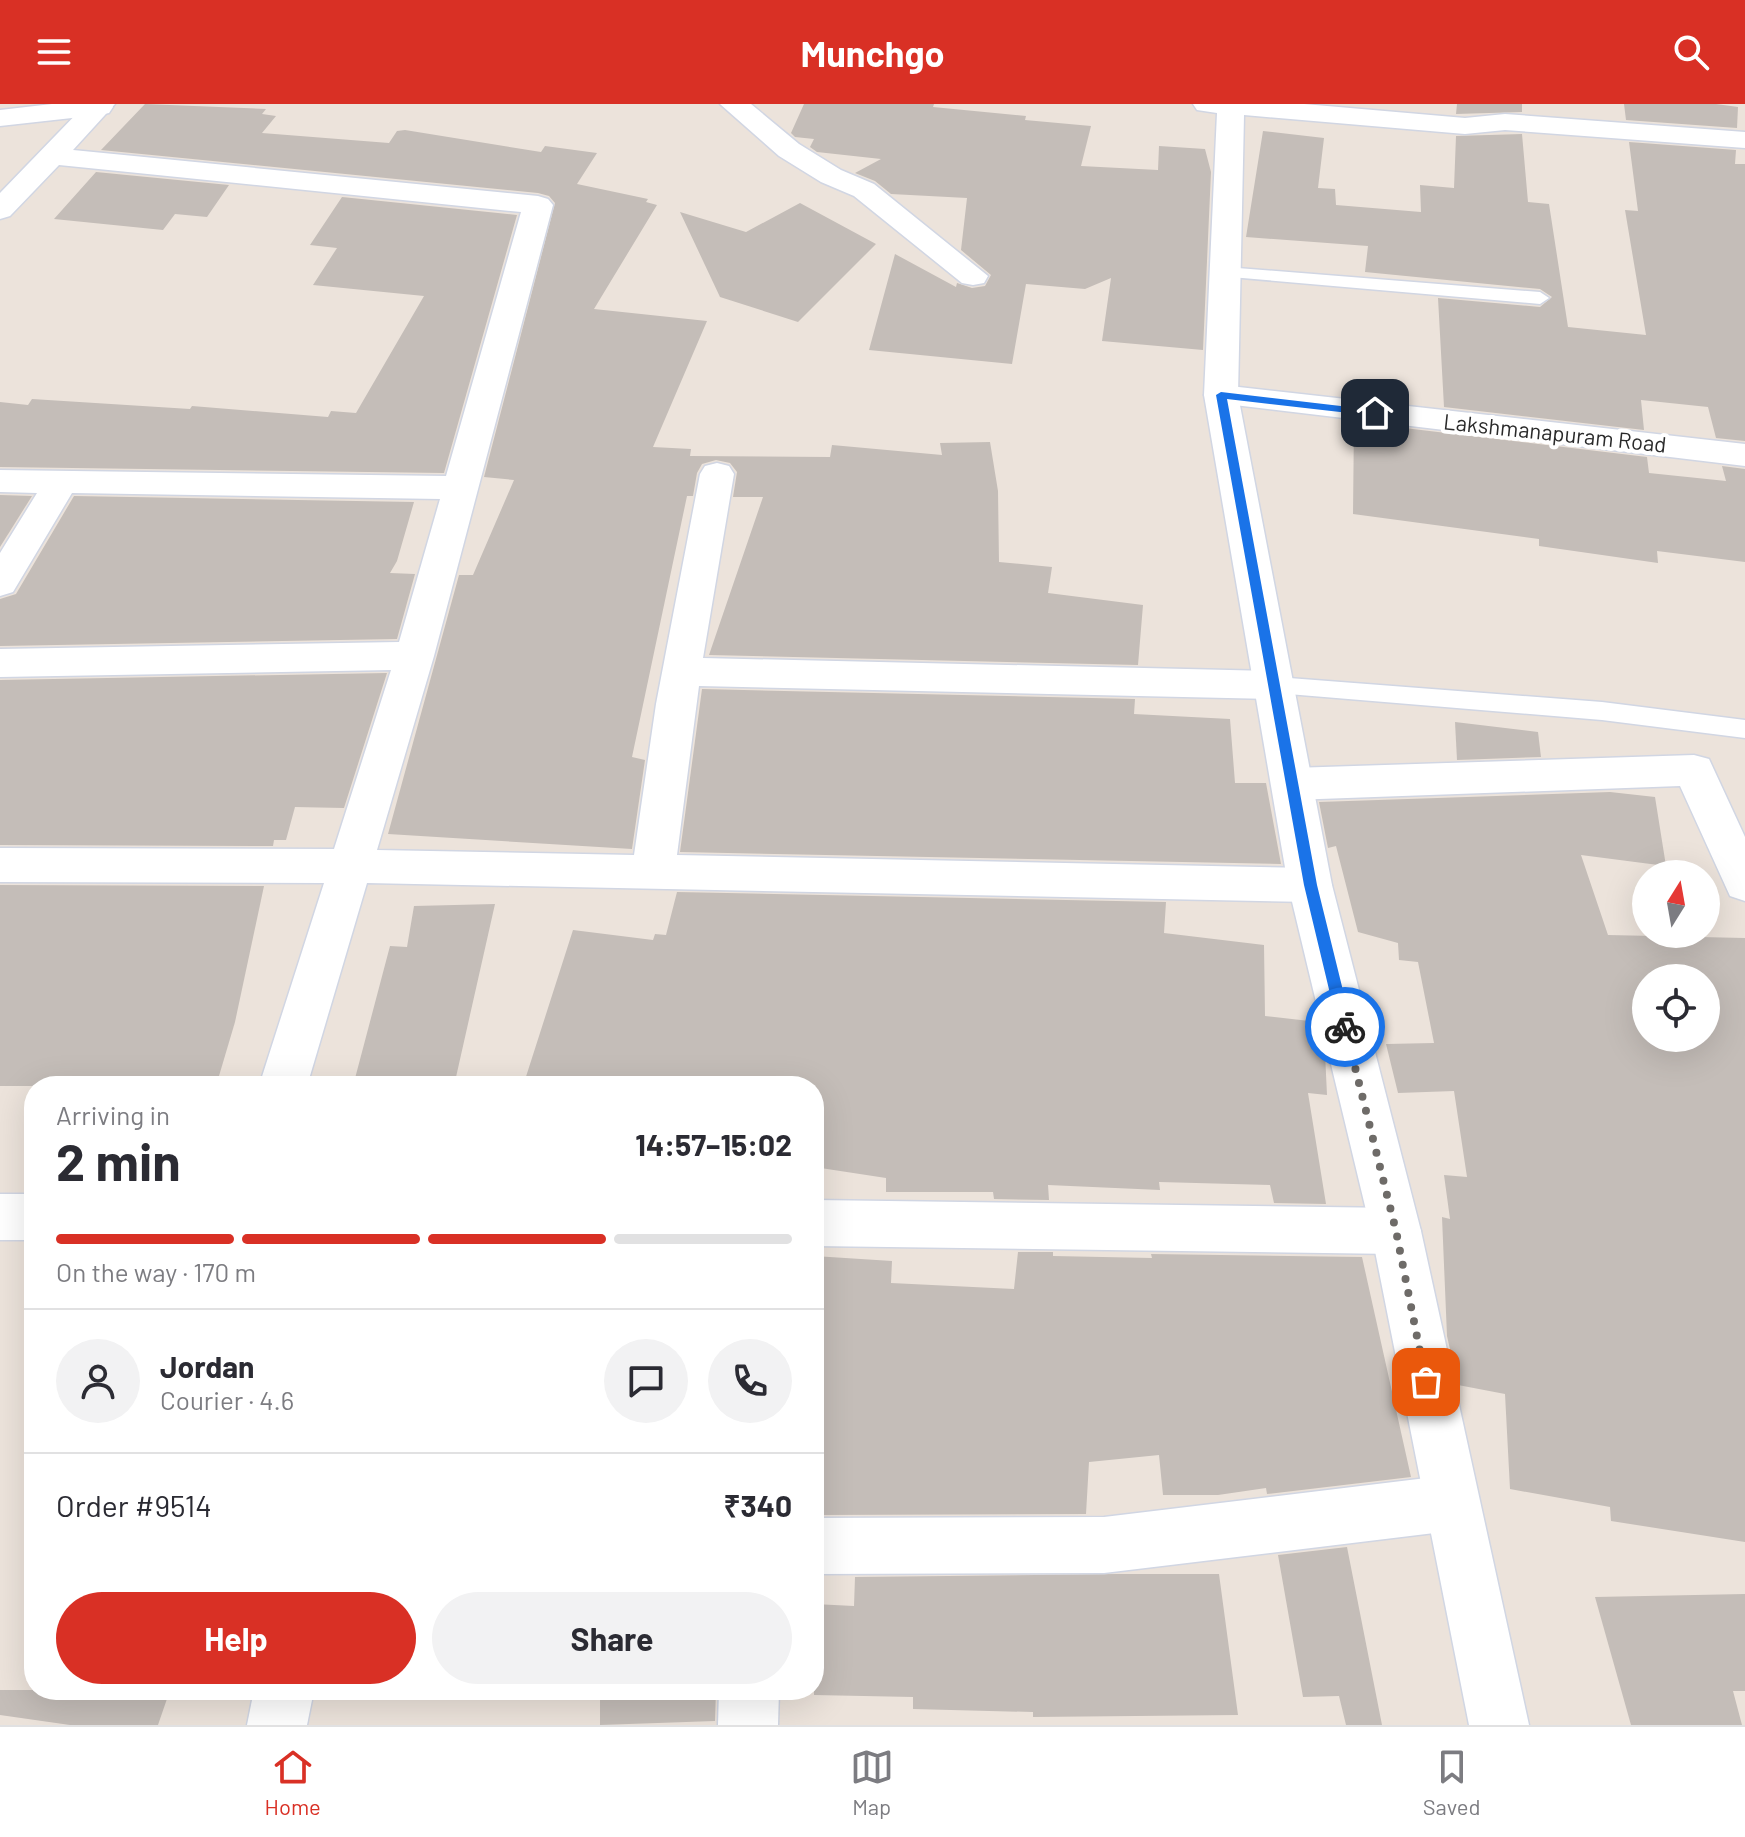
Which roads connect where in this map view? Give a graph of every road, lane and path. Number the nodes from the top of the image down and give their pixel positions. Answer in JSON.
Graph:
{"nodes":[{"id":1,"x":734,"y":104,"type":"edge"},
{"id":2,"x":1410,"y":104,"type":"edge"},
{"id":3,"x":1219,"y":105,"type":"edge"},
{"id":4,"x":100,"y":106,"type":"edge"},
{"id":5,"x":0,"y":118,"type":"edge"},
{"id":6,"x":1505,"y":122,"type":"junction"},
{"id":7,"x":1745,"y":140,"type":"edge"},
{"id":8,"x":52,"y":156,"type":"junction"},
{"id":9,"x":0,"y":210,"type":"edge"},
{"id":10,"x":1225,"y":272,"type":"junction"},
{"id":11,"x":973,"y":276,"type":"dead end"},
{"id":12,"x":1540,"y":298,"type":"dead end"},
{"id":13,"x":1221,"y":395,"type":"junction"},
{"id":14,"x":1745,"y":455,"type":"edge"},
{"id":15,"x":717,"y":474,"type":"dead end"},
{"id":16,"x":0,"y":481,"type":"edge"},
{"id":17,"x":62,"y":481,"type":"junction"},
{"id":18,"x":461,"y":488,"type":"junction"},
{"id":19,"x":0,"y":583,"type":"edge"},
{"id":20,"x":415,"y":656,"type":"junction"},
{"id":21,"x":0,"y":663,"type":"edge"},
{"id":22,"x":682,"y":672,"type":"junction"},
{"id":23,"x":1276,"y":685,"type":"junction"},
{"id":24,"x":1745,"y":729,"type":"edge"},
{"id":25,"x":1292,"y":784,"type":"junction"},
{"id":26,"x":0,"y":865,"type":"edge"},
{"id":27,"x":351,"y":866,"type":"junction"},
{"id":28,"x":653,"y":872,"type":"junction"},
{"id":29,"x":1745,"y":884,"type":"edge"},
{"id":30,"x":1310,"y":885,"type":"junction"},
{"id":31,"x":286,"y":1076,"type":"edge"},
{"id":32,"x":0,"y":1217,"type":"edge"},
{"id":33,"x":24,"y":1217,"type":"edge"},
{"id":34,"x":824,"y":1223,"type":"edge"},
{"id":35,"x":1396,"y":1231,"type":"junction"},
{"id":36,"x":1451,"y":1503,"type":"junction"},
{"id":37,"x":824,"y":1546,"type":"edge"},
{"id":38,"x":282,"y":1700,"type":"edge"},
{"id":39,"x":749,"y":1700,"type":"edge"},
{"id":40,"x":277,"y":1725,"type":"edge"},
{"id":41,"x":748,"y":1725,"type":"edge"},
{"id":42,"x":1499,"y":1725,"type":"edge"}],
"edges":[{"from":1,"to":11,"type":"street"},
{"from":2,"to":6,"type":"street"},
{"from":3,"to":6,"type":"street"},
{"from":3,"to":10,"type":"street"},
{"from":4,"to":5,"type":"street"},
{"from":4,"to":8,"type":"street"},
{"from":6,"to":7,"type":"street"},
{"from":8,"to":9,"type":"street"},
{"from":8,"to":18,"type":"street"},
{"from":10,"to":12,"type":"lane"},
{"from":10,"to":13,"type":"street"},
{"from":13,"to":14,"type":"street","name":"Lakshmanapuram Road"},
{"from":13,"to":23,"type":"street"},
{"from":15,"to":22,"type":"street"},
{"from":16,"to":17,"type":"street"},
{"from":17,"to":18,"type":"street"},
{"from":17,"to":19,"type":"street"},
{"from":18,"to":20,"type":"street"},
{"from":20,"to":21,"type":"street"},
{"from":20,"to":27,"type":"street"},
{"from":22,"to":23,"type":"street"},
{"from":22,"to":28,"type":"street"},
{"from":23,"to":24,"type":"lane"},
{"from":23,"to":25,"type":"street"},
{"from":25,"to":29,"type":"street"},
{"from":25,"to":30,"type":"street"},
{"from":26,"to":27,"type":"street"},
{"from":27,"to":28,"type":"street"},
{"from":27,"to":31,"type":"street"},
{"from":28,"to":30,"type":"street"},
{"from":30,"to":35,"type":"street"},
{"from":32,"to":33,"type":"street"},
{"from":34,"to":35,"type":"street"},
{"from":35,"to":36,"type":"street"},
{"from":36,"to":37,"type":"street"},
{"from":36,"to":42,"type":"street"},
{"from":38,"to":40,"type":"street"},
{"from":39,"to":41,"type":"street"}]}
